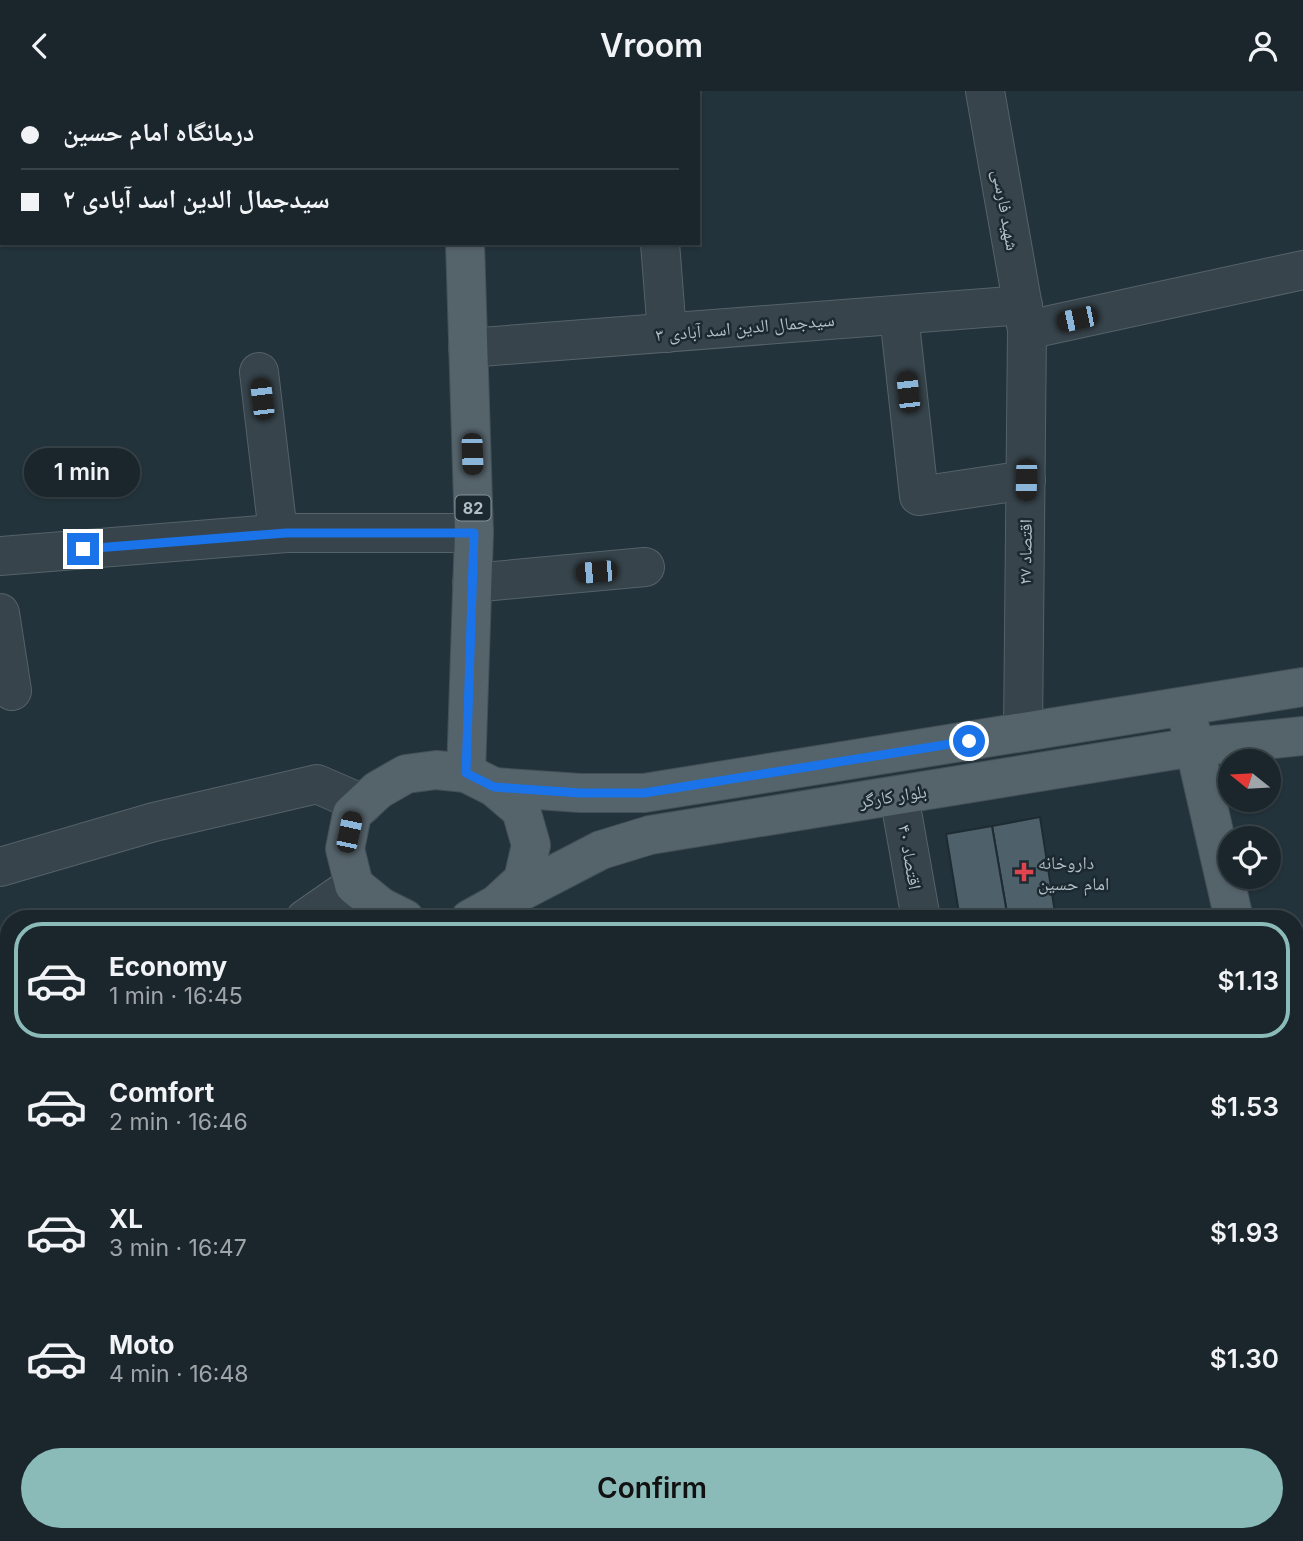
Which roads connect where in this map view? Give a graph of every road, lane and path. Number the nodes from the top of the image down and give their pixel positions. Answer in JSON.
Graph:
{"nodes":[{"id":1,"x":985,"y":91,"type":"edge"},
{"id":2,"x":465,"y":245,"type":"edge"},
{"id":3,"x":660,"y":245,"type":"edge"},
{"id":4,"x":1303,"y":270,"type":"edge"},
{"id":5,"x":899,"y":314,"type":"junction"},
{"id":6,"x":1025,"y":317,"type":"junction"},
{"id":7,"x":667,"y":333,"type":"junction"},
{"id":8,"x":468,"y":348,"type":"junction"},
{"id":9,"x":259,"y":372,"type":"dead end"},
{"id":10,"x":1026,"y":480,"type":"junction"},
{"id":11,"x":278,"y":533,"type":"junction"},
{"id":12,"x":474,"y":533,"type":"junction"},
{"id":13,"x":0,"y":556,"type":"edge"},
{"id":14,"x":645,"y":568,"type":"dead end"},
{"id":15,"x":472,"y":583,"type":"junction"},
{"id":16,"x":0,"y":613,"type":"edge"},
{"id":17,"x":1303,"y":687,"type":"edge"},
{"id":18,"x":12,"y":691,"type":"dead end"},
{"id":19,"x":1186,"y":705,"type":"junction"},
{"id":20,"x":1023,"y":732,"type":"junction"},
{"id":21,"x":1303,"y":736,"type":"edge"},
{"id":22,"x":1194,"y":747,"type":"junction"},
{"id":23,"x":480,"y":780,"type":"junction"},
{"id":24,"x":900,"y":795,"type":"junction"},
{"id":25,"x":363,"y":804,"type":"junction"},
{"id":26,"x":0,"y":867,"type":"edge"},
{"id":27,"x":354,"y":884,"type":"junction"},
{"id":28,"x":318,"y":910,"type":"edge"},
{"id":29,"x":387,"y":910,"type":"edge"},
{"id":30,"x":485,"y":910,"type":"edge"},
{"id":31,"x":486,"y":910,"type":"edge"},
{"id":32,"x":919,"y":910,"type":"edge"},
{"id":33,"x":1232,"y":910,"type":"edge"}],
"edges":[{"from":1,"to":6,"type":"street","name":"شهید فارسی"},
{"from":2,"to":8,"type":"main road","number":"82"},
{"from":3,"to":7,"type":"street"},
{"from":4,"to":6,"type":"street","name":"سیدجمال الدین اسد آبادی ۳"},
{"from":5,"to":6,"type":"street","name":"سیدجمال الدین اسد آبادی ۳"},
{"from":5,"to":7,"type":"street","name":"سیدجمال الدین اسد آبادی ۳"},
{"from":5,"to":10,"type":"street"},
{"from":6,"to":10,"type":"street","name":"اقتصاد ۲۷"},
{"from":7,"to":8,"type":"street","name":"سیدجمال الدین اسد آبادی ۳"},
{"from":8,"to":12,"type":"main road","number":"82"},
{"from":9,"to":11,"type":"street"},
{"from":10,"to":20,"type":"street","name":"اقتصاد ۲۷"},
{"from":11,"to":12,"type":"street"},
{"from":11,"to":13,"type":"street"},
{"from":12,"to":15,"type":"main road","number":"82"},
{"from":14,"to":15,"type":"street"},
{"from":15,"to":23,"type":"main road","number":"82"},
{"from":16,"to":18,"type":"street"},
{"from":17,"to":19,"type":"main road"},
{"from":19,"to":20,"type":"main road"},
{"from":19,"to":22,"type":"main road"},
{"from":20,"to":23,"type":"main road"},
{"from":21,"to":22,"type":"main road","name":"بلوار کارگر"},
{"from":22,"to":24,"type":"main road","name":"بلوار کارگر"},
{"from":22,"to":33,"type":"main road"},
{"from":23,"to":25,"type":"main road"},
{"from":23,"to":30,"type":"main road"},
{"from":24,"to":31,"type":"main road","name":"بلوار کارگر"},
{"from":24,"to":32,"type":"street","name":"اقتصاد ۴۰"},
{"from":25,"to":26,"type":"street"},
{"from":25,"to":27,"type":"main road"},
{"from":27,"to":28,"type":"street"},
{"from":27,"to":29,"type":"main road"}]}
